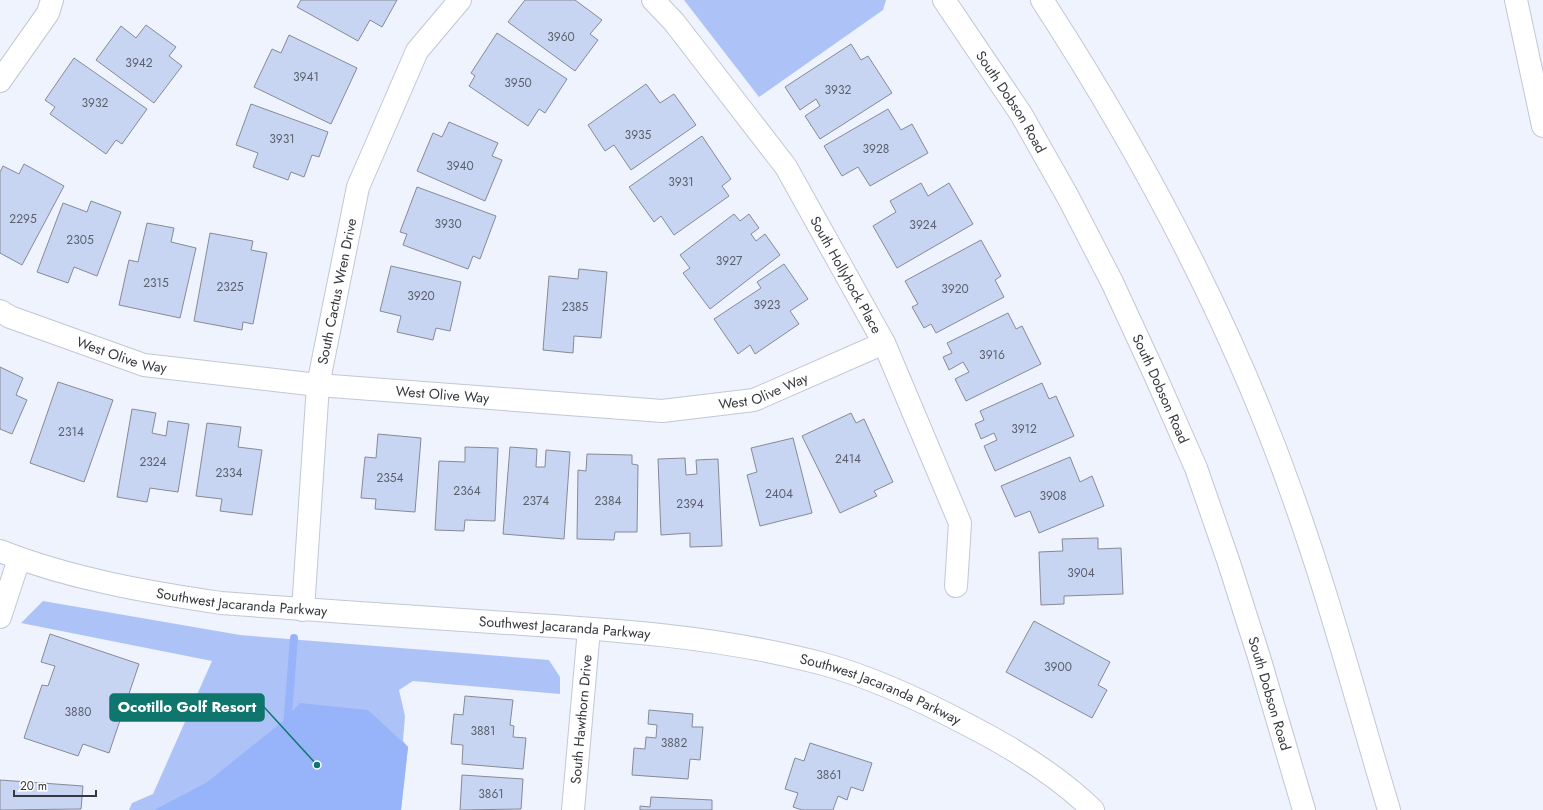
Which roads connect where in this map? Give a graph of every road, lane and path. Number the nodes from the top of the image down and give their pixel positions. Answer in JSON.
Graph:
{"nodes":[{"id":1,"x":52,"y":0,"type":"edge"},
{"id":2,"x":460,"y":0,"type":"edge"},
{"id":3,"x":654,"y":0,"type":"edge"},
{"id":4,"x":944,"y":0,"type":"edge"},
{"id":5,"x":1042,"y":0,"type":"edge"},
{"id":6,"x":1516,"y":0,"type":"edge"},
{"id":7,"x":0,"y":81,"type":"edge"},
{"id":8,"x":1543,"y":126,"type":"edge"},
{"id":9,"x":0,"y":311,"type":"edge"},
{"id":10,"x":884,"y":343,"type":"junction"},
{"id":11,"x":318,"y":384,"type":"junction"},
{"id":12,"x":9,"y":555,"type":"edge"},
{"id":13,"x":956,"y":586,"type":"dead end"},
{"id":14,"x":303,"y":610,"type":"junction"},
{"id":15,"x":0,"y":617,"type":"edge"},
{"id":16,"x":589,"y":629,"type":"junction"},
{"id":17,"x":573,"y":810,"type":"edge"},
{"id":18,"x":1093,"y":810,"type":"edge"},
{"id":19,"x":1304,"y":810,"type":"edge"},
{"id":20,"x":1389,"y":810,"type":"edge"}],
"edges":[{"from":1,"to":7,"type":"street"},
{"from":2,"to":11,"type":"street","name":"South Cactus Wren Drive"},
{"from":3,"to":10,"type":"street","name":"South Hollyhock Place"},
{"from":4,"to":19,"type":"street","name":"South Dobson Road"},
{"from":5,"to":20,"type":"street"},
{"from":6,"to":8,"type":"street"},
{"from":9,"to":11,"type":"street","name":"West Olive Way"},
{"from":10,"to":11,"type":"street","name":"West Olive Way"},
{"from":10,"to":13,"type":"street","name":"South Hollyhock Place"},
{"from":11,"to":14,"type":"street","name":"South Cactus Wren Drive"},
{"from":12,"to":14,"type":"street","name":"Southwest Jacaranda Parkway"},
{"from":12,"to":15,"type":"street"},
{"from":14,"to":16,"type":"street","name":"Southwest Jacaranda Parkway"},
{"from":16,"to":17,"type":"street","name":"South Hawthorn Drive"},
{"from":16,"to":18,"type":"street","name":"Southwest Jacaranda Parkway"}]}
